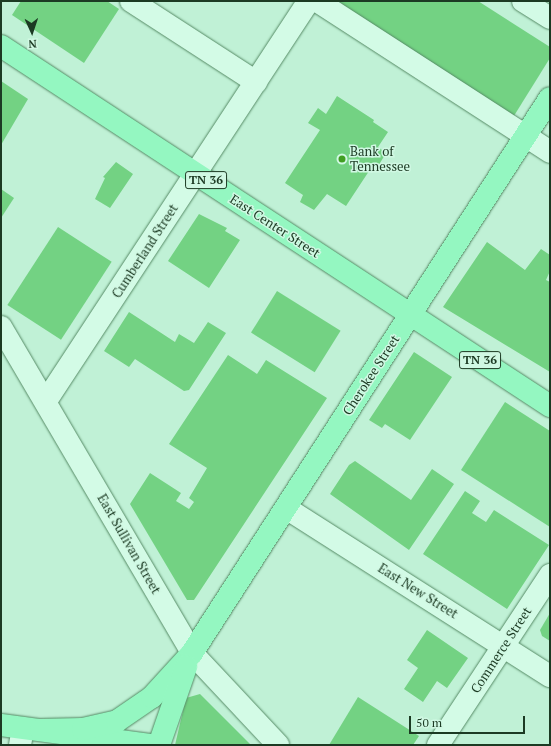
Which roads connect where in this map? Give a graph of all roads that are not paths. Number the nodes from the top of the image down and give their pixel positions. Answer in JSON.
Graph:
{"nodes":[{"id":1,"x":131,"y":1,"type":"edge"},
{"id":2,"x":309,"y":1,"type":"edge"},
{"id":3,"x":317,"y":1,"type":"edge"},
{"id":4,"x":523,"y":1,"type":"edge"},
{"id":5,"x":550,"y":18,"type":"edge"},
{"id":6,"x":1,"y":46,"type":"edge"},
{"id":7,"x":256,"y":82,"type":"junction"},
{"id":8,"x":550,"y":98,"type":"edge"},
{"id":9,"x":526,"y":135,"type":"junction"},
{"id":10,"x":550,"y":152,"type":"edge"},
{"id":11,"x":196,"y":174,"type":"junction"},
{"id":12,"x":410,"y":314,"type":"junction"},
{"id":13,"x":1,"y":327,"type":"edge"},
{"id":14,"x":46,"y":401,"type":"junction"},
{"id":15,"x":550,"y":406,"type":"edge"},
{"id":16,"x":286,"y":508,"type":"junction"},
{"id":17,"x":550,"y":575,"type":"edge"},
{"id":18,"x":504,"y":645,"type":"junction"},
{"id":19,"x":192,"y":653,"type":"junction"},
{"id":20,"x":550,"y":676,"type":"edge"},
{"id":21,"x":1,"y":725,"type":"edge"},
{"id":22,"x":28,"y":734,"type":"edge"},
{"id":23,"x":150,"y":745,"type":"edge"},
{"id":24,"x":159,"y":745,"type":"edge"},
{"id":25,"x":278,"y":745,"type":"edge"},
{"id":26,"x":438,"y":745,"type":"edge"}],
"edges":[{"from":1,"to":7,"type":"street"},
{"from":2,"to":7,"type":"street","name":"Cumberland Street"},
{"from":3,"to":9,"type":"street"},
{"from":4,"to":5,"type":"street"},
{"from":6,"to":11,"type":"main road","name":"East Center Street","number":"TN 36"},
{"from":7,"to":11,"type":"street","name":"Cumberland Street"},
{"from":8,"to":9,"type":"main road","name":"Cherokee Street"},
{"from":9,"to":10,"type":"street"},
{"from":9,"to":12,"type":"main road","name":"Cherokee Street"},
{"from":11,"to":12,"type":"main road","name":"East Center Street","number":"TN 36"},
{"from":11,"to":14,"type":"street","name":"Cumberland Street"},
{"from":12,"to":15,"type":"main road","name":"East Center Street","number":"TN 36"},
{"from":12,"to":16,"type":"main road","name":"Cherokee Street"},
{"from":13,"to":14,"type":"street","name":"East Sullivan Street"},
{"from":14,"to":19,"type":"street","name":"East Sullivan Street"},
{"from":16,"to":18,"type":"street","name":"East New Street"},
{"from":16,"to":19,"type":"main road","name":"Cherokee Street"},
{"from":17,"to":18,"type":"street","name":"Commerce Street"},
{"from":18,"to":20,"type":"street","name":"East New Street"},
{"from":18,"to":26,"type":"street","name":"Commerce Street"},
{"from":19,"to":22,"type":"main road"},
{"from":19,"to":24,"type":"main road"},
{"from":19,"to":25,"type":"street","name":"East Sullivan Street"},
{"from":21,"to":22,"type":"main road"},
{"from":22,"to":23,"type":"main road"}]}
